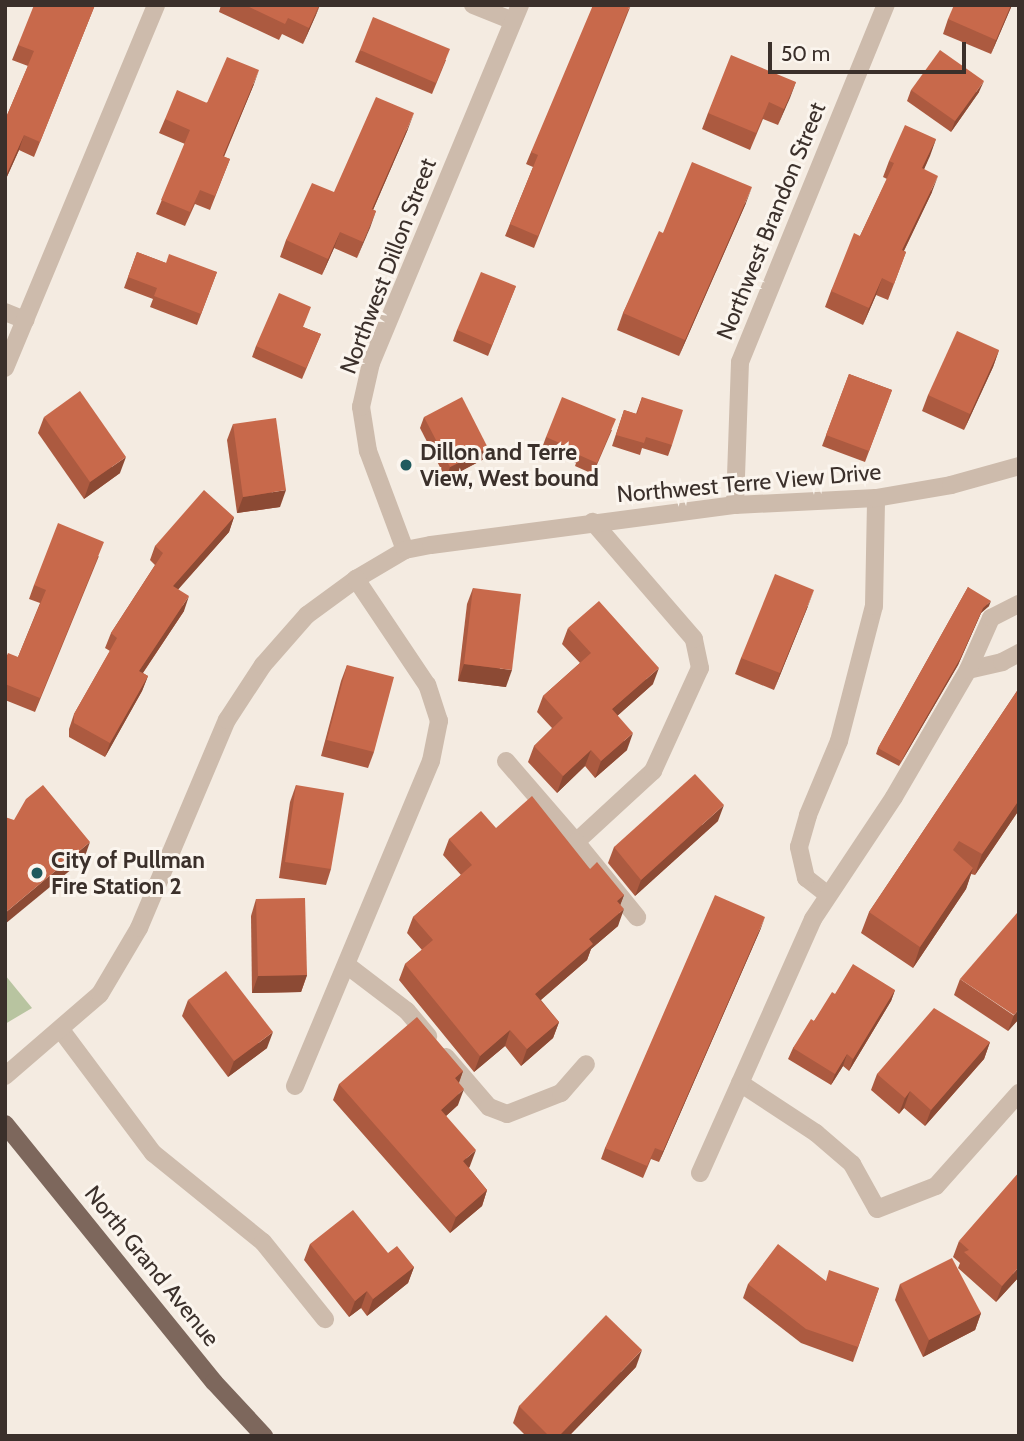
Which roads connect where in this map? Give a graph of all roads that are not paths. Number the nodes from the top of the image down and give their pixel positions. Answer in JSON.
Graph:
{"nodes":[{"id":1,"x":156,"y":5,"type":"edge"},
{"id":2,"x":473,"y":5,"type":"edge"},
{"id":3,"x":886,"y":5,"type":"edge"},
{"id":4,"x":516,"y":13,"type":"edge"},
{"id":5,"x":5,"y":312,"type":"edge"},
{"id":6,"x":25,"y":320,"type":"junction"},
{"id":7,"x":5,"y":368,"type":"edge"},
{"id":8,"x":1019,"y":466,"type":"edge"},
{"id":9,"x":876,"y":498,"type":"junction"},
{"id":10,"x":735,"y":505,"type":"junction"},
{"id":11,"x":593,"y":522,"type":"junction"},
{"id":12,"x":405,"y":550,"type":"junction"},
{"id":13,"x":356,"y":579,"type":"junction"},
{"id":14,"x":1019,"y":604,"type":"edge"},
{"id":15,"x":1019,"y":653,"type":"edge"},
{"id":16,"x":968,"y":670,"type":"junction"},
{"id":17,"x":506,"y":761,"type":"dead end"},
{"id":18,"x":576,"y":842,"type":"junction"},
{"id":19,"x":828,"y":895,"type":"junction"},
{"id":20,"x":638,"y":917,"type":"dead end"},
{"id":21,"x":348,"y":966,"type":"junction"},
{"id":22,"x":61,"y":1030,"type":"junction"},
{"id":23,"x":586,"y":1063,"type":"dead end"},
{"id":24,"x":5,"y":1076,"type":"edge"},
{"id":25,"x":740,"y":1083,"type":"junction"},
{"id":26,"x":295,"y":1086,"type":"dead end"},
{"id":27,"x":1019,"y":1093,"type":"edge"},
{"id":28,"x":5,"y":1124,"type":"edge"},
{"id":29,"x":700,"y":1173,"type":"dead end"},
{"id":30,"x":325,"y":1319,"type":"dead end"},
{"id":31,"x":264,"y":1436,"type":"edge"}],
"edges":[{"from":1,"to":6,"type":"street"},
{"from":2,"to":4,"type":"street"},
{"from":3,"to":10,"type":"street","name":"Northwest Brandon Street"},
{"from":4,"to":12,"type":"street","name":"Northwest Dillon Street"},
{"from":5,"to":6,"type":"street"},
{"from":6,"to":7,"type":"street"},
{"from":8,"to":9,"type":"street","name":"Northwest Terre View Drive"},
{"from":9,"to":10,"type":"street","name":"Northwest Terre View Drive"},
{"from":9,"to":19,"type":"street"},
{"from":10,"to":11,"type":"street","name":"Northwest Terre View Drive"},
{"from":11,"to":12,"type":"street","name":"Northwest Terre View Drive"},
{"from":11,"to":18,"type":"street"},
{"from":12,"to":13,"type":"street","name":"Northwest Terre View Drive"},
{"from":13,"to":21,"type":"street"},
{"from":13,"to":22,"type":"street","name":"Northwest Terre View Drive"},
{"from":14,"to":16,"type":"street"},
{"from":15,"to":16,"type":"street"},
{"from":16,"to":19,"type":"street"},
{"from":17,"to":18,"type":"street"},
{"from":18,"to":20,"type":"street"},
{"from":19,"to":25,"type":"street"},
{"from":21,"to":23,"type":"street"},
{"from":21,"to":26,"type":"street"},
{"from":22,"to":24,"type":"street","name":"Northwest Terre View Drive"},
{"from":22,"to":30,"type":"street"},
{"from":25,"to":27,"type":"street"},
{"from":25,"to":29,"type":"street"},
{"from":28,"to":31,"type":"main road","name":"North Grand Avenue"}]}
